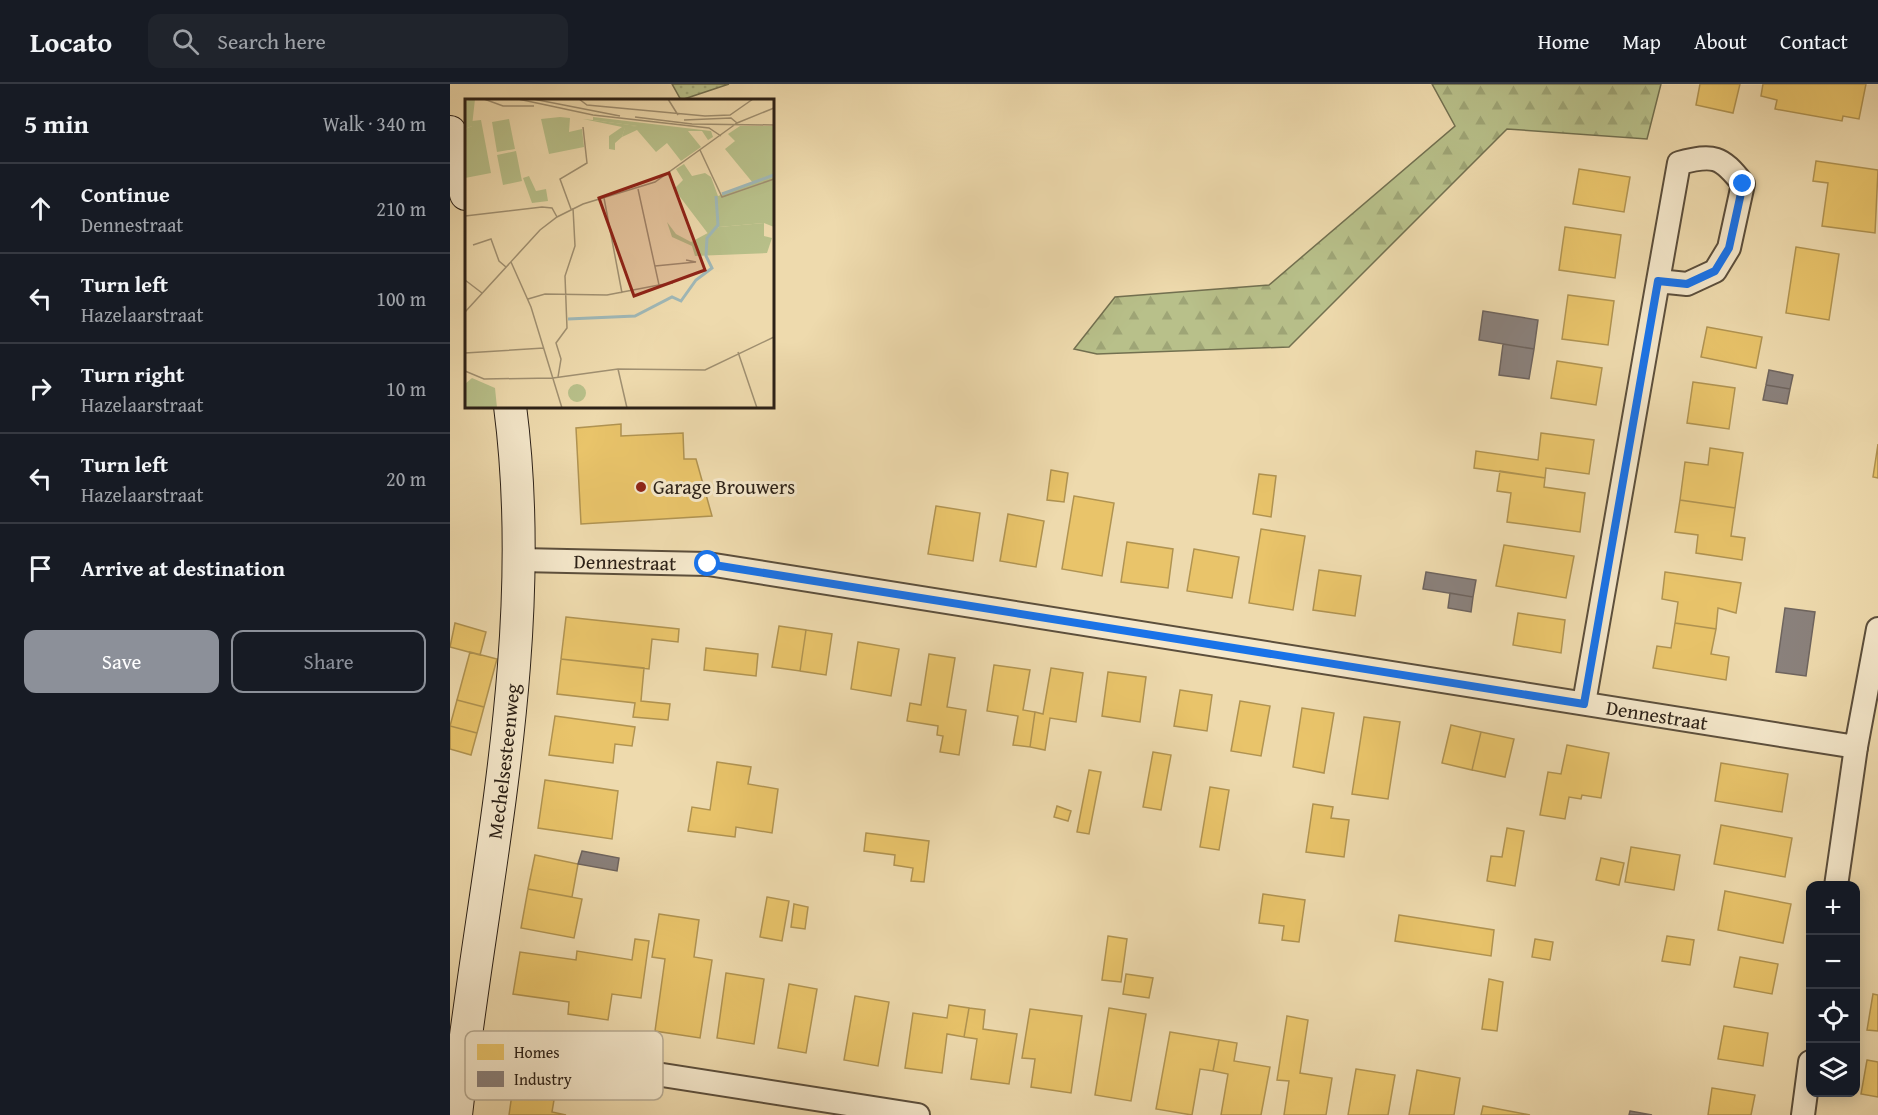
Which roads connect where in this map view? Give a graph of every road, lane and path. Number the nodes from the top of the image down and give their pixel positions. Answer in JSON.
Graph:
{"nodes":[{"id":1,"x":450,"y":132,"type":"edge"},
{"id":2,"x":465,"y":190,"type":"edge"},
{"id":3,"x":1658,"y":281,"type":"junction"},
{"id":4,"x":510,"y":408,"type":"edge"},
{"id":5,"x":520,"y":560,"type":"junction"},
{"id":6,"x":1878,"y":629,"type":"edge"},
{"id":7,"x":1584,"y":704,"type":"junction"},
{"id":8,"x":1856,"y":747,"type":"junction"},
{"id":9,"x":1837,"y":881,"type":"edge"},
{"id":10,"x":466,"y":1031,"type":"edge"},
{"id":11,"x":465,"y":1037,"type":"edge"},
{"id":12,"x":464,"y":1044,"type":"joint"},
{"id":13,"x":663,"y":1075,"type":"edge"},
{"id":14,"x":1806,"y":1092,"type":"edge"},
{"id":15,"x":456,"y":1115,"type":"edge"},
{"id":16,"x":918,"y":1115,"type":"edge"},
{"id":17,"x":1803,"y":1115,"type":"edge"}],
"edges":[{"from":1,"to":2,"type":"main road"},
{"from":3,"to":3,"type":"street"},
{"from":3,"to":7,"type":"street"},
{"from":4,"to":5,"type":"main road","name":"Mechelsesteenweg"},
{"from":5,"to":7,"type":"street","name":"Dennestraat"},
{"from":5,"to":10,"type":"main road","name":"Mechelsesteenweg"},
{"from":6,"to":8,"type":"street"},
{"from":7,"to":8,"type":"street","name":"Dennestraat"},
{"from":8,"to":9,"type":"street"},
{"from":11,"to":12,"type":"main road","name":"Mechelsesteenweg"},
{"from":12,"to":15,"type":"main road","name":"Mechelsesteenweg"},
{"from":13,"to":16,"type":"street"},
{"from":14,"to":17,"type":"street"}]}
